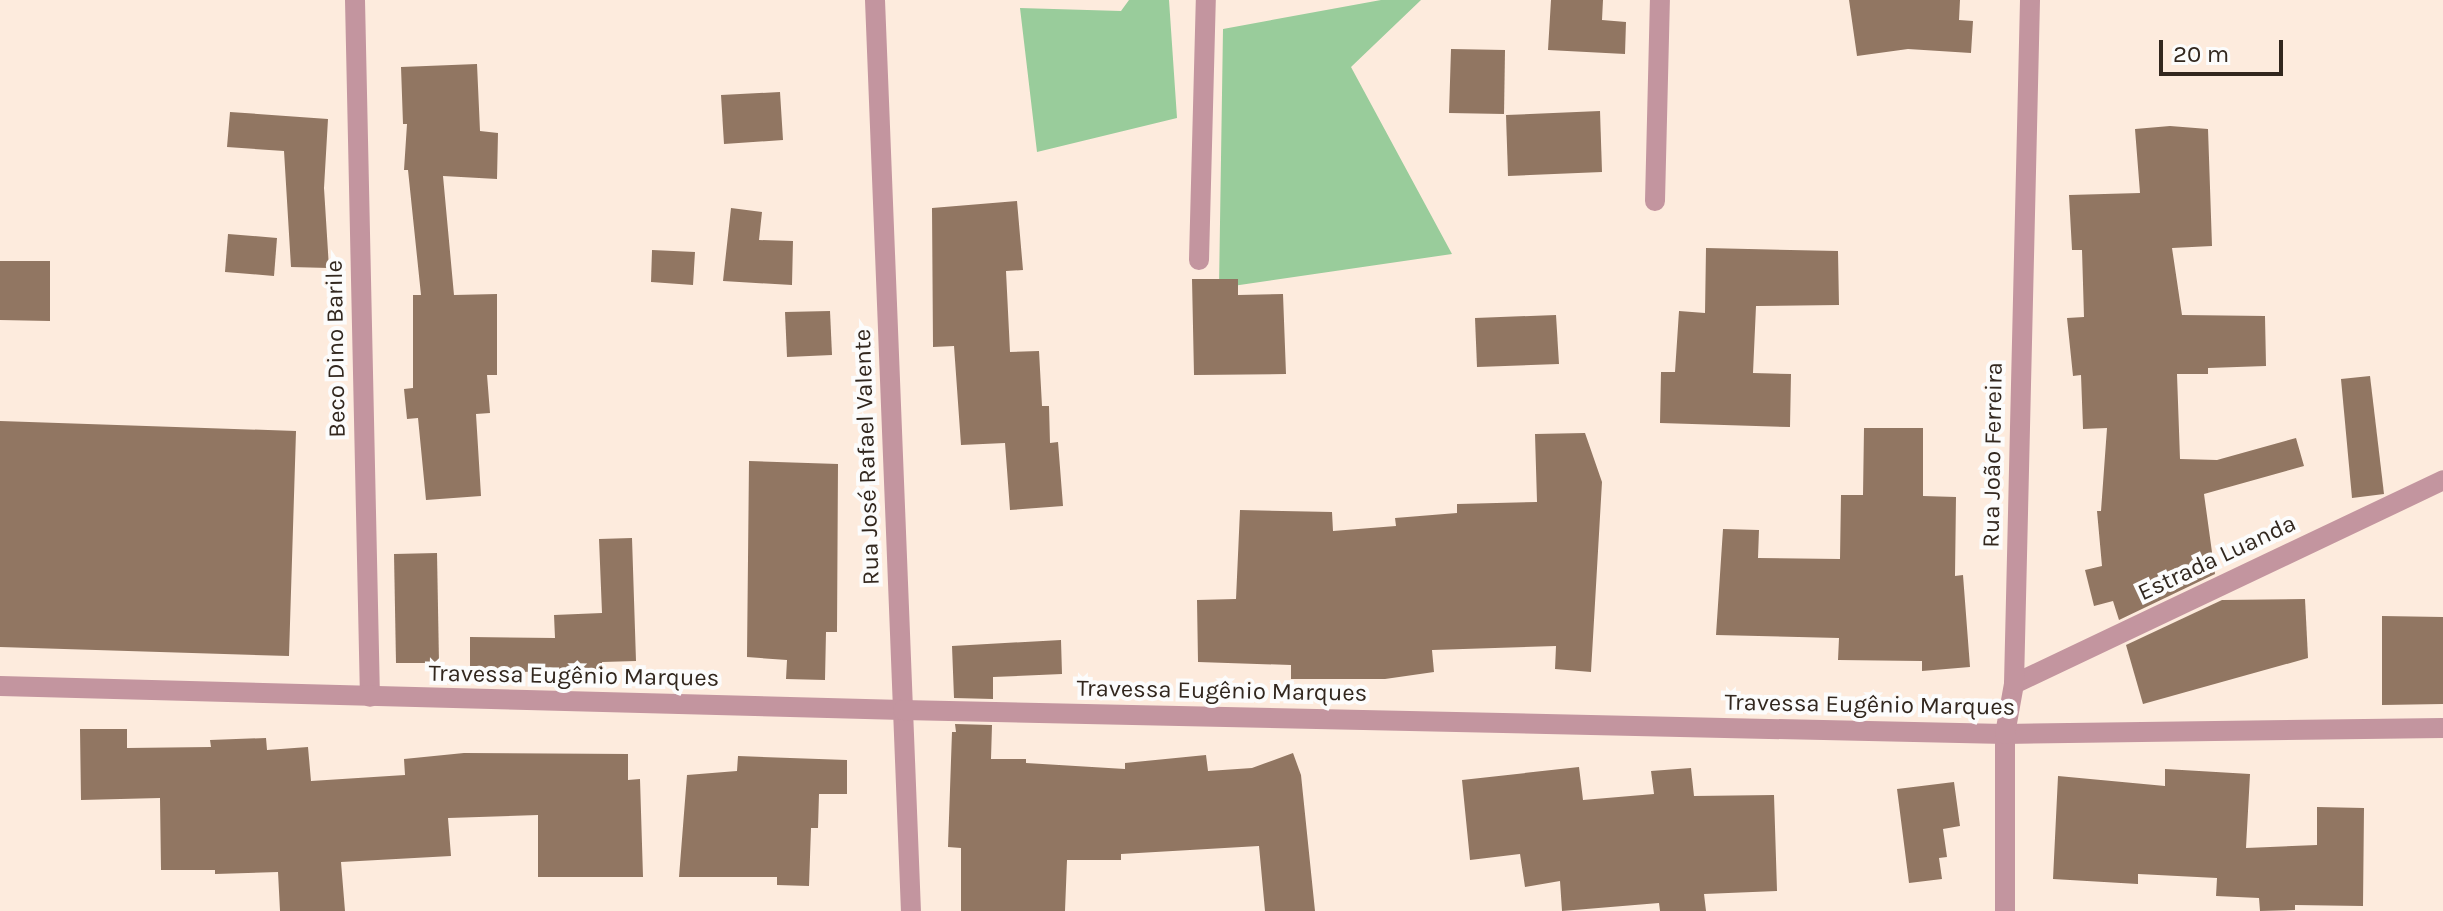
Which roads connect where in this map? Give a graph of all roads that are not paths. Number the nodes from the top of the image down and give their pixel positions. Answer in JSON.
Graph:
{"nodes":[{"id":1,"x":355,"y":0,"type":"edge"},
{"id":2,"x":875,"y":0,"type":"edge"},
{"id":3,"x":1206,"y":0,"type":"edge"},
{"id":4,"x":1660,"y":0,"type":"edge"},
{"id":5,"x":2030,"y":0,"type":"edge"},
{"id":6,"x":1655,"y":201,"type":"dead end"},
{"id":7,"x":1199,"y":260,"type":"dead end"},
{"id":8,"x":2443,"y":480,"type":"edge"},
{"id":9,"x":2014,"y":684,"type":"junction"},
{"id":10,"x":0,"y":686,"type":"edge"},
{"id":11,"x":370,"y":697,"type":"junction"},
{"id":12,"x":903,"y":710,"type":"junction"},
{"id":13,"x":2443,"y":728,"type":"edge"},
{"id":14,"x":2005,"y":734,"type":"junction"},
{"id":15,"x":911,"y":911,"type":"edge"},
{"id":16,"x":2005,"y":911,"type":"edge"}],
"edges":[{"from":1,"to":11,"type":"street","name":"Beco Dino Barile"},
{"from":2,"to":12,"type":"street","name":"Rua José Rafael Valente"},
{"from":3,"to":7,"type":"street"},
{"from":4,"to":6,"type":"street"},
{"from":5,"to":9,"type":"street","name":"Rua João Ferreira"},
{"from":8,"to":9,"type":"street","name":"Estrada Luanda"},
{"from":9,"to":14,"type":"street","name":"Rua João Ferreira"},
{"from":10,"to":11,"type":"street","name":"Travessa Eugênio Marques"},
{"from":11,"to":12,"type":"street","name":"Travessa Eugênio Marques"},
{"from":12,"to":14,"type":"street","name":"Travessa Eugênio Marques"},
{"from":12,"to":15,"type":"street","name":"Rua José Rafael Valente"},
{"from":13,"to":14,"type":"street","name":"Travessa Eugênio Marques"},
{"from":14,"to":16,"type":"street","name":"Rua João Ferreira"}]}
